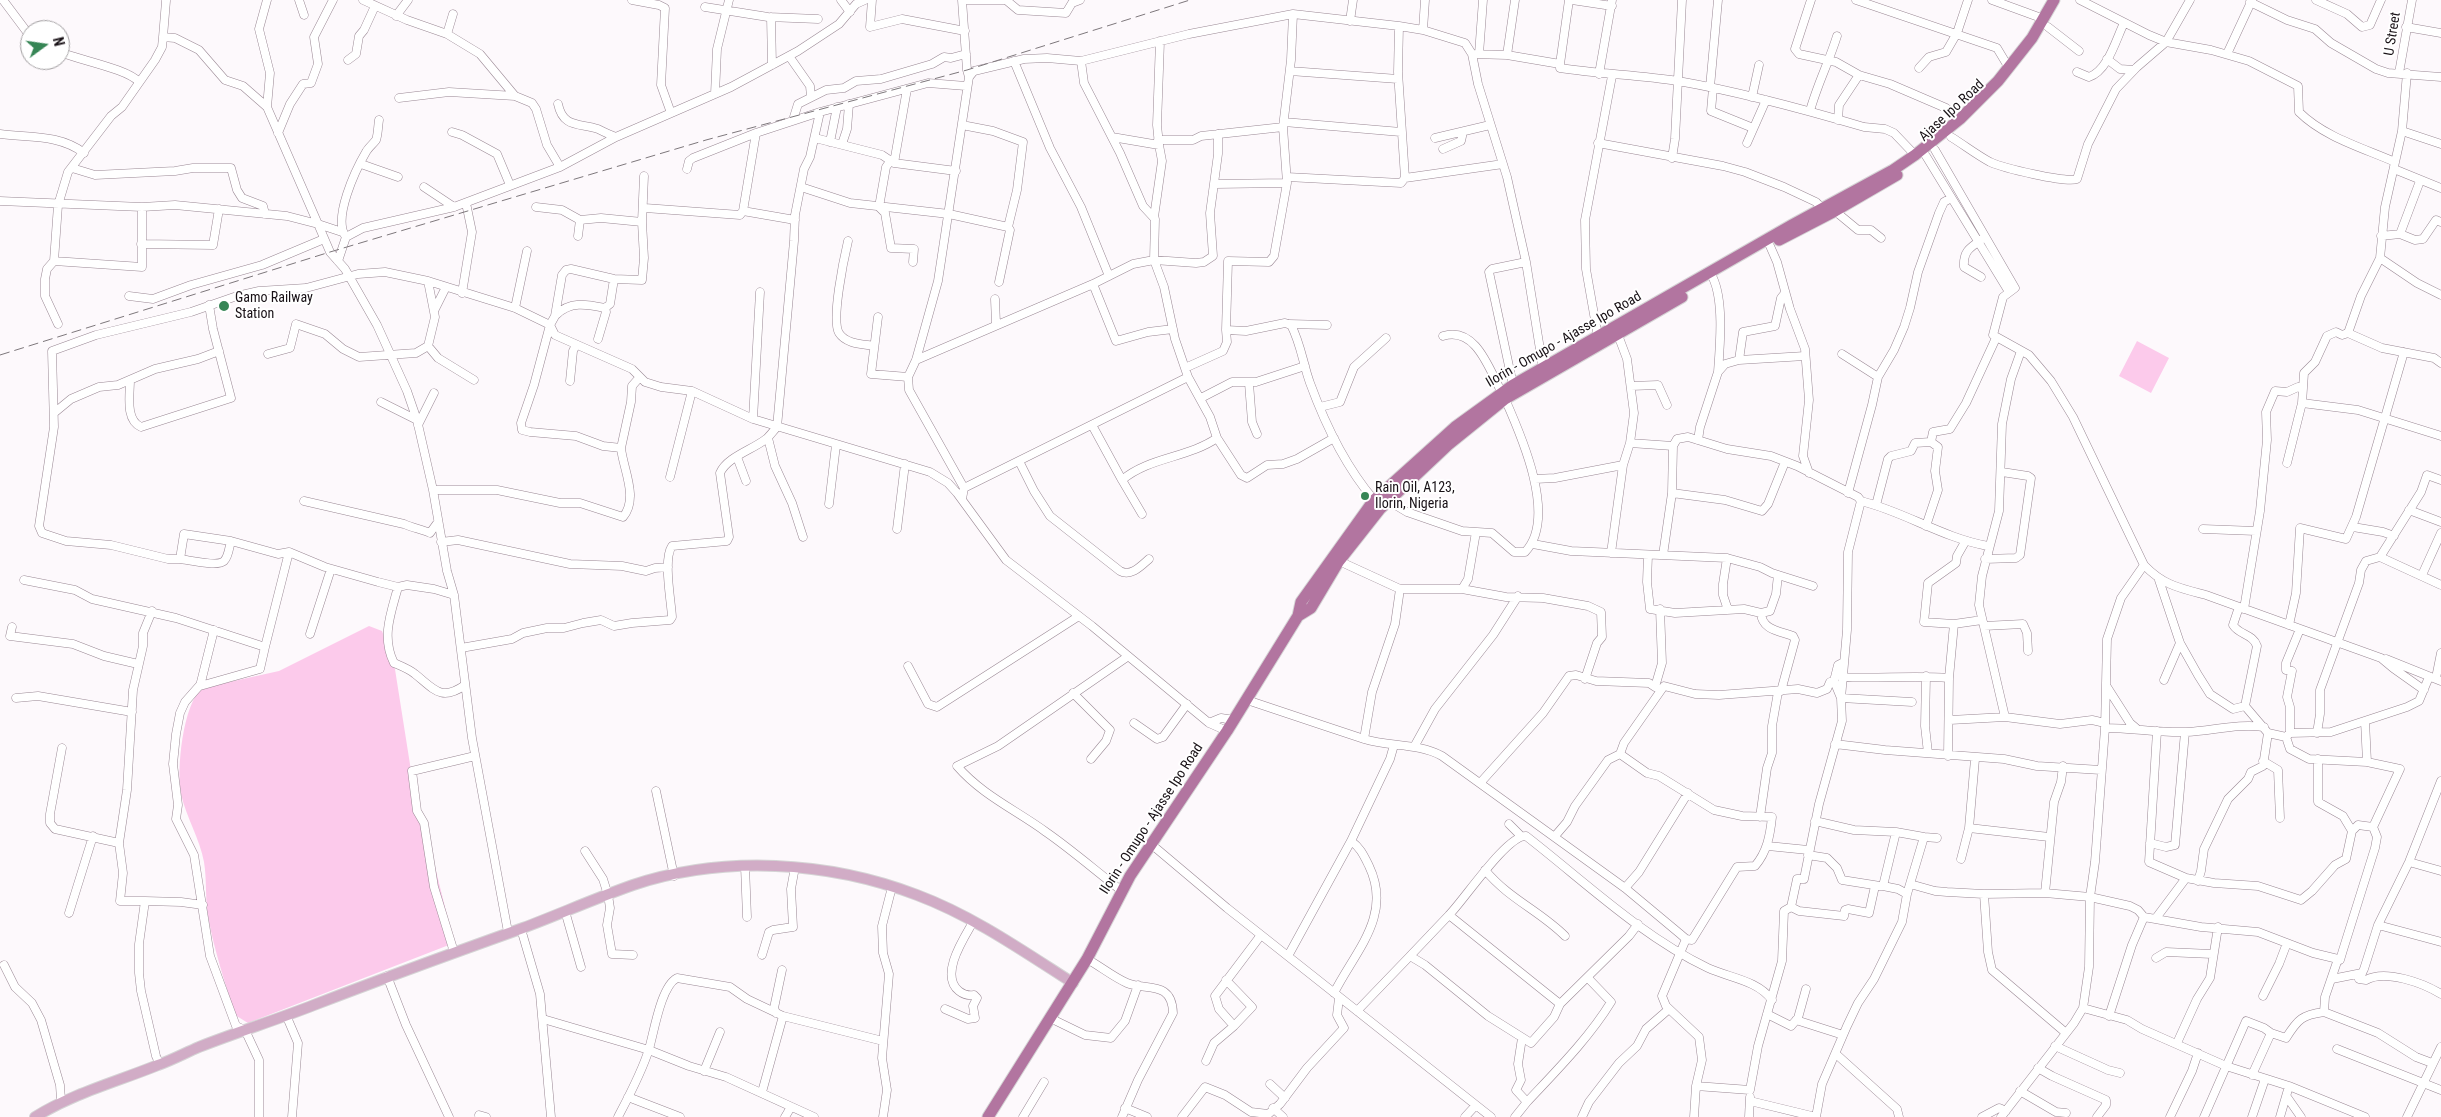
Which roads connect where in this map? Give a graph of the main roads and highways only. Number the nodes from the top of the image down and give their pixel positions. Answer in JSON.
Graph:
{"nodes":[{"id":1,"x":2054,"y":0,"type":"edge"},
{"id":2,"x":2063,"y":0,"type":"edge"},
{"id":3,"x":2046,"y":23,"type":"junction"},
{"id":4,"x":1925,"y":154,"type":"junction"},
{"id":5,"x":1775,"y":240,"type":"junction"},
{"id":6,"x":1503,"y":396,"type":"junction"},
{"id":7,"x":1298,"y":616,"type":"junction"},
{"id":8,"x":1073,"y":983,"type":"junction"},
{"id":9,"x":35,"y":1117,"type":"edge"},
{"id":10,"x":988,"y":1117,"type":"edge"}],
"edges":[{"from":1,"to":3,"type":"highway","name":"Ajase Ipo Road"},
{"from":2,"to":3,"type":"highway","name":"Ajase Ipo Road"},
{"from":3,"to":4,"type":"highway","name":"Ajase Ipo Road"},
{"from":3,"to":4,"type":"highway","name":"Ajase Ipo Road"},
{"from":4,"to":5,"type":"highway","name":"Ajase Ipo Road"},
{"from":4,"to":5,"type":"highway","name":"Ajase Ipo Road"},
{"from":5,"to":6,"type":"highway","name":"Ilorin - Omupo - Ajasse Ipo Road"},
{"from":5,"to":6,"type":"highway","name":"Ilorin - Omupo - Ajasse Ipo Road"},
{"from":6,"to":7,"type":"highway","name":"Ilorin - Omupo - Ajasse Ipo Road"},
{"from":6,"to":7,"type":"highway","name":"Ilorin - Omupo - Ajasse Ipo Road"},
{"from":7,"to":8,"type":"highway","name":"Ilorin - Omupo - Ajasse Ipo Road"},
{"from":8,"to":9,"type":"main road"},
{"from":8,"to":10,"type":"highway","name":"Ilorin - Omupo - Ajasse Ipo Road"}]}
